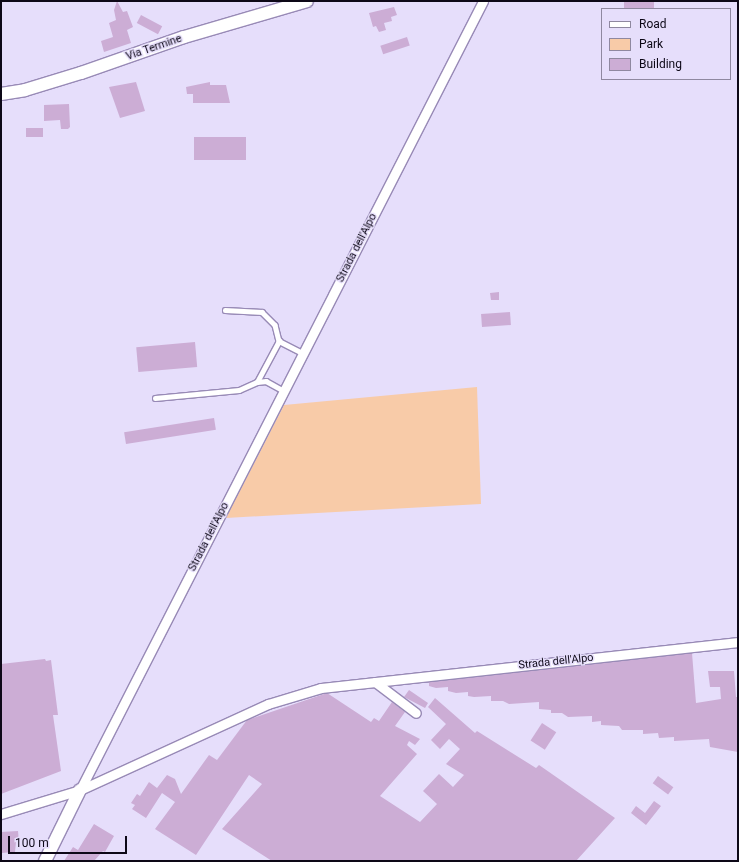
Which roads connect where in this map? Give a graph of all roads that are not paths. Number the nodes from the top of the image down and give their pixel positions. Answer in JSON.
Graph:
{"nodes":[{"id":1,"x":307,"y":1,"type":"edge"},
{"id":2,"x":483,"y":1,"type":"edge"},
{"id":3,"x":1,"y":94,"type":"edge"},
{"id":4,"x":225,"y":310,"type":"dead end"},
{"id":5,"x":279,"y":341,"type":"junction"},
{"id":6,"x":303,"y":353,"type":"junction"},
{"id":7,"x":257,"y":382,"type":"junction"},
{"id":8,"x":284,"y":391,"type":"junction"},
{"id":9,"x":155,"y":398,"type":"dead end"},
{"id":10,"x":738,"y":642,"type":"edge"},
{"id":11,"x":375,"y":682,"type":"junction"},
{"id":12,"x":416,"y":713,"type":"dead end"},
{"id":13,"x":80,"y":790,"type":"junction"},
{"id":14,"x":1,"y":814,"type":"edge"},
{"id":15,"x":45,"y":861,"type":"edge"}],
"edges":[{"from":1,"to":3,"type":"street","name":"Via Termine"},
{"from":2,"to":6,"type":"street","name":"Strada dell'Alpo"},
{"from":4,"to":5,"type":"lane"},
{"from":5,"to":6,"type":"lane"},
{"from":5,"to":7,"type":"lane"},
{"from":6,"to":8,"type":"street","name":"Strada dell'Alpo"},
{"from":7,"to":8,"type":"lane"},
{"from":7,"to":9,"type":"lane"},
{"from":8,"to":13,"type":"street","name":"Strada dell'Alpo"},
{"from":10,"to":11,"type":"street","name":"Strada dell'Alpo"},
{"from":11,"to":12,"type":"street"},
{"from":11,"to":13,"type":"street","name":"Strada dell'Alpo"},
{"from":13,"to":14,"type":"street"},
{"from":13,"to":15,"type":"street"}]}
